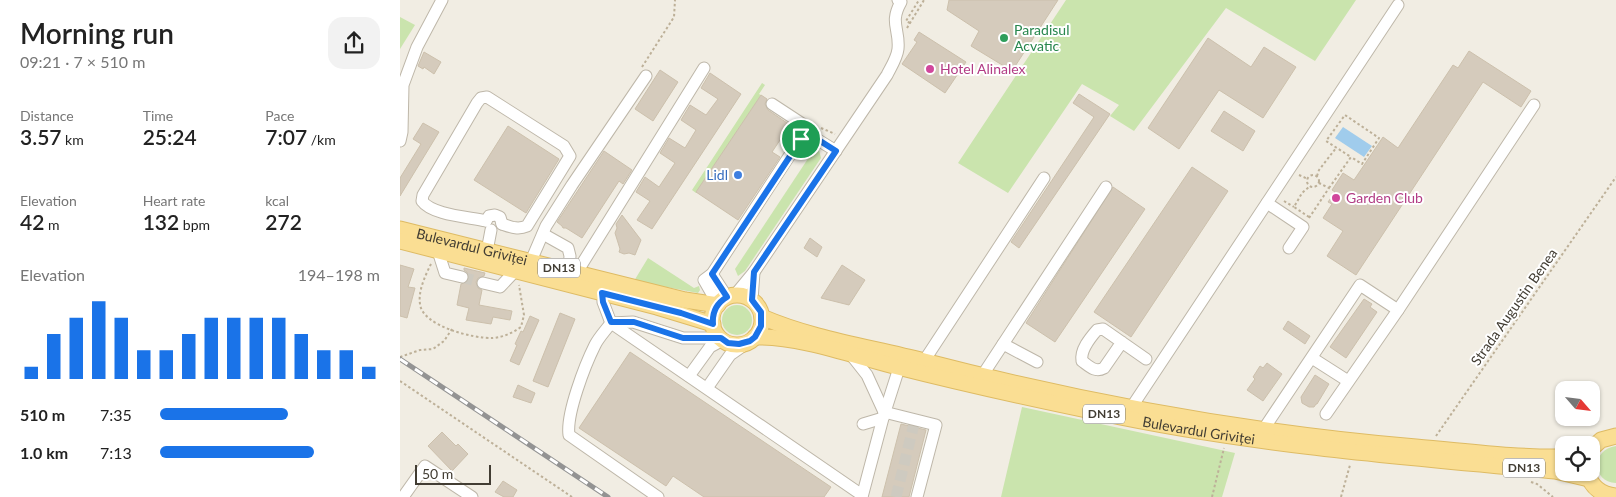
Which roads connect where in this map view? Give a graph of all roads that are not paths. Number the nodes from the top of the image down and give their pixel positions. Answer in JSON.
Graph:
{"nodes":[{"id":1,"x":442,"y":0,"type":"edge"},
{"id":2,"x":903,"y":0,"type":"edge"},
{"id":3,"x":1398,"y":5,"type":"dead end"},
{"id":4,"x":704,"y":68,"type":"dead end"},
{"id":5,"x":646,"y":76,"type":"dead end"},
{"id":6,"x":772,"y":104,"type":"dead end"},
{"id":7,"x":1534,"y":104,"type":"dead end"},
{"id":8,"x":806,"y":132,"type":"junction"},
{"id":9,"x":400,"y":141,"type":"edge"},
{"id":10,"x":832,"y":149,"type":"junction"},
{"id":11,"x":1044,"y":178,"type":"dead end"},
{"id":12,"x":1106,"y":187,"type":"dead end"},
{"id":13,"x":1267,"y":203,"type":"junction"},
{"id":14,"x":488,"y":225,"type":"junction"},
{"id":15,"x":400,"y":229,"type":"edge"},
{"id":16,"x":543,"y":234,"type":"junction"},
{"id":17,"x":400,"y":241,"type":"edge"},
{"id":18,"x":1289,"y":248,"type":"dead end"},
{"id":19,"x":438,"y":251,"type":"junction"},
{"id":20,"x":488,"y":251,"type":"junction"},
{"id":21,"x":531,"y":261,"type":"junction"},
{"id":22,"x":516,"y":270,"type":"junction"},
{"id":23,"x":573,"y":271,"type":"junction"},
{"id":24,"x":754,"y":272,"type":"junction"},
{"id":25,"x":462,"y":277,"type":"tunnel mouth"},
{"id":26,"x":483,"y":282,"type":"tunnel mouth"},
{"id":27,"x":602,"y":293,"type":"junction"},
{"id":28,"x":725,"y":300,"type":"junction"},
{"id":29,"x":752,"y":300,"type":"junction"},
{"id":30,"x":1398,"y":310,"type":"junction"},
{"id":31,"x":762,"y":317,"type":"junction"},
{"id":32,"x":611,"y":322,"type":"junction"},
{"id":33,"x":713,"y":324,"type":"junction"},
{"id":34,"x":722,"y":339,"type":"junction"},
{"id":35,"x":752,"y":339,"type":"junction"},
{"id":36,"x":1122,"y":342,"type":"dead end"},
{"id":37,"x":1003,"y":344,"type":"junction"},
{"id":38,"x":852,"y":356,"type":"junction"},
{"id":39,"x":1312,"y":358,"type":"junction"},
{"id":40,"x":1146,"y":359,"type":"dead end"},
{"id":41,"x":924,"y":361,"type":"junction"},
{"id":42,"x":1037,"y":362,"type":"dead end"},
{"id":43,"x":899,"y":368,"type":"junction"},
{"id":44,"x":689,"y":376,"type":"junction"},
{"id":45,"x":982,"y":376,"type":"junction"},
{"id":46,"x":1348,"y":381,"type":"junction"},
{"id":47,"x":707,"y":388,"type":"junction"},
{"id":48,"x":1131,"y":408,"type":"junction"},
{"id":49,"x":1326,"y":414,"type":"dead end"},
{"id":50,"x":884,"y":415,"type":"junction"},
{"id":51,"x":863,"y":424,"type":"dead end"},
{"id":52,"x":1263,"y":430,"type":"junction"},
{"id":53,"x":1616,"y":436,"type":"edge"},
{"id":54,"x":1600,"y":441,"type":"edge"},
{"id":55,"x":1555,"y":457,"type":"edge"},
{"id":56,"x":1555,"y":471,"type":"edge"},
{"id":57,"x":1591,"y":481,"type":"edge"},
{"id":58,"x":862,"y":496,"type":"edge"},
{"id":59,"x":1616,"y":496,"type":"edge"},
{"id":60,"x":403,"y":497,"type":"edge"},
{"id":61,"x":472,"y":497,"type":"edge"},
{"id":62,"x":658,"y":497,"type":"edge"},
{"id":63,"x":917,"y":497,"type":"edge"}],
"edges":[{"from":1,"to":9,"type":"street"},
{"from":2,"to":10,"type":"street"},
{"from":3,"to":13,"type":"street"},
{"from":4,"to":23,"type":"street"},
{"from":5,"to":16,"type":"street"},
{"from":6,"to":8,"type":"street"},
{"from":7,"to":30,"type":"street"},
{"from":8,"to":10,"type":"street"},
{"from":8,"to":28,"type":"street"},
{"from":10,"to":24,"type":"street"},
{"from":11,"to":41,"type":"street"},
{"from":12,"to":37,"type":"street"},
{"from":13,"to":18,"type":"street"},
{"from":13,"to":48,"type":"street"},
{"from":14,"to":14,"type":"street"},
{"from":14,"to":20,"type":"street"},
{"from":15,"to":20,"type":"main road","name":"Bulevardul Griviței","number":"DN13"},
{"from":16,"to":21,"type":"street"},
{"from":16,"to":23,"type":"street"},
{"from":17,"to":19,"type":"main road","name":"Bulevardul Griviței","number":"DN13"},
{"from":19,"to":22,"type":"main road","name":"Bulevardul Griviței","number":"DN13"},
{"from":19,"to":25,"type":"street"},
{"from":20,"to":21,"type":"main road","name":"Bulevardul Griviței","number":"DN13"},
{"from":21,"to":23,"type":"main road","name":"Bulevardul Griviței","number":"DN13"},
{"from":22,"to":26,"type":"street"},
{"from":22,"to":27,"type":"main road","name":"Bulevardul Griviței","number":"DN13"},
{"from":23,"to":28,"type":"main road","name":"Bulevardul Griviței","number":"DN13"},
{"from":24,"to":28,"type":"street"},
{"from":24,"to":29,"type":"street"},
{"from":27,"to":32,"type":"street"},
{"from":27,"to":33,"type":"main road","name":"Bulevardul Griviței","number":"DN13"},
{"from":28,"to":29,"type":"main road","number":"DN13"},
{"from":28,"to":33,"type":"main road"},
{"from":29,"to":31,"type":"main road"},
{"from":30,"to":39,"type":"street"},
{"from":30,"to":46,"type":"street"},
{"from":31,"to":35,"type":"main road"},
{"from":31,"to":41,"type":"main road","name":"Bulevardul Griviței"},
{"from":32,"to":34,"type":"street"},
{"from":32,"to":44,"type":"street"},
{"from":32,"to":62,"type":"street"},
{"from":33,"to":34,"type":"main road"},
{"from":34,"to":35,"type":"main road","number":"DN13"},
{"from":34,"to":44,"type":"street"},
{"from":35,"to":38,"type":"main road","name":"Bulevardul Griviței","number":"DN13"},
{"from":35,"to":47,"type":"street"},
{"from":36,"to":40,"type":"street"},
{"from":37,"to":42,"type":"street"},
{"from":37,"to":45,"type":"street"},
{"from":38,"to":43,"type":"main road","name":"Bulevardul Griviței","number":"DN13"},
{"from":38,"to":50,"type":"street"},
{"from":39,"to":46,"type":"street"},
{"from":39,"to":52,"type":"street"},
{"from":41,"to":45,"type":"main road","name":"Bulevardul Griviței"},
{"from":43,"to":50,"type":"street"},
{"from":43,"to":56,"type":"main road","name":"Bulevardul Griviței","number":"DN13"},
{"from":44,"to":47,"type":"street"},
{"from":45,"to":48,"type":"main road","name":"Bulevardul Griviței"},
{"from":46,"to":49,"type":"street"},
{"from":47,"to":58,"type":"street"},
{"from":48,"to":52,"type":"main road","name":"Bulevardul Griviței"},
{"from":50,"to":51,"type":"street"},
{"from":50,"to":58,"type":"street"},
{"from":50,"to":63,"type":"street"},
{"from":52,"to":55,"type":"main road","name":"Bulevardul Griviței"},
{"from":53,"to":54,"type":"main road"},
{"from":57,"to":59,"type":"main road","number":"DN13"},
{"from":60,"to":61,"type":"street"}]}
